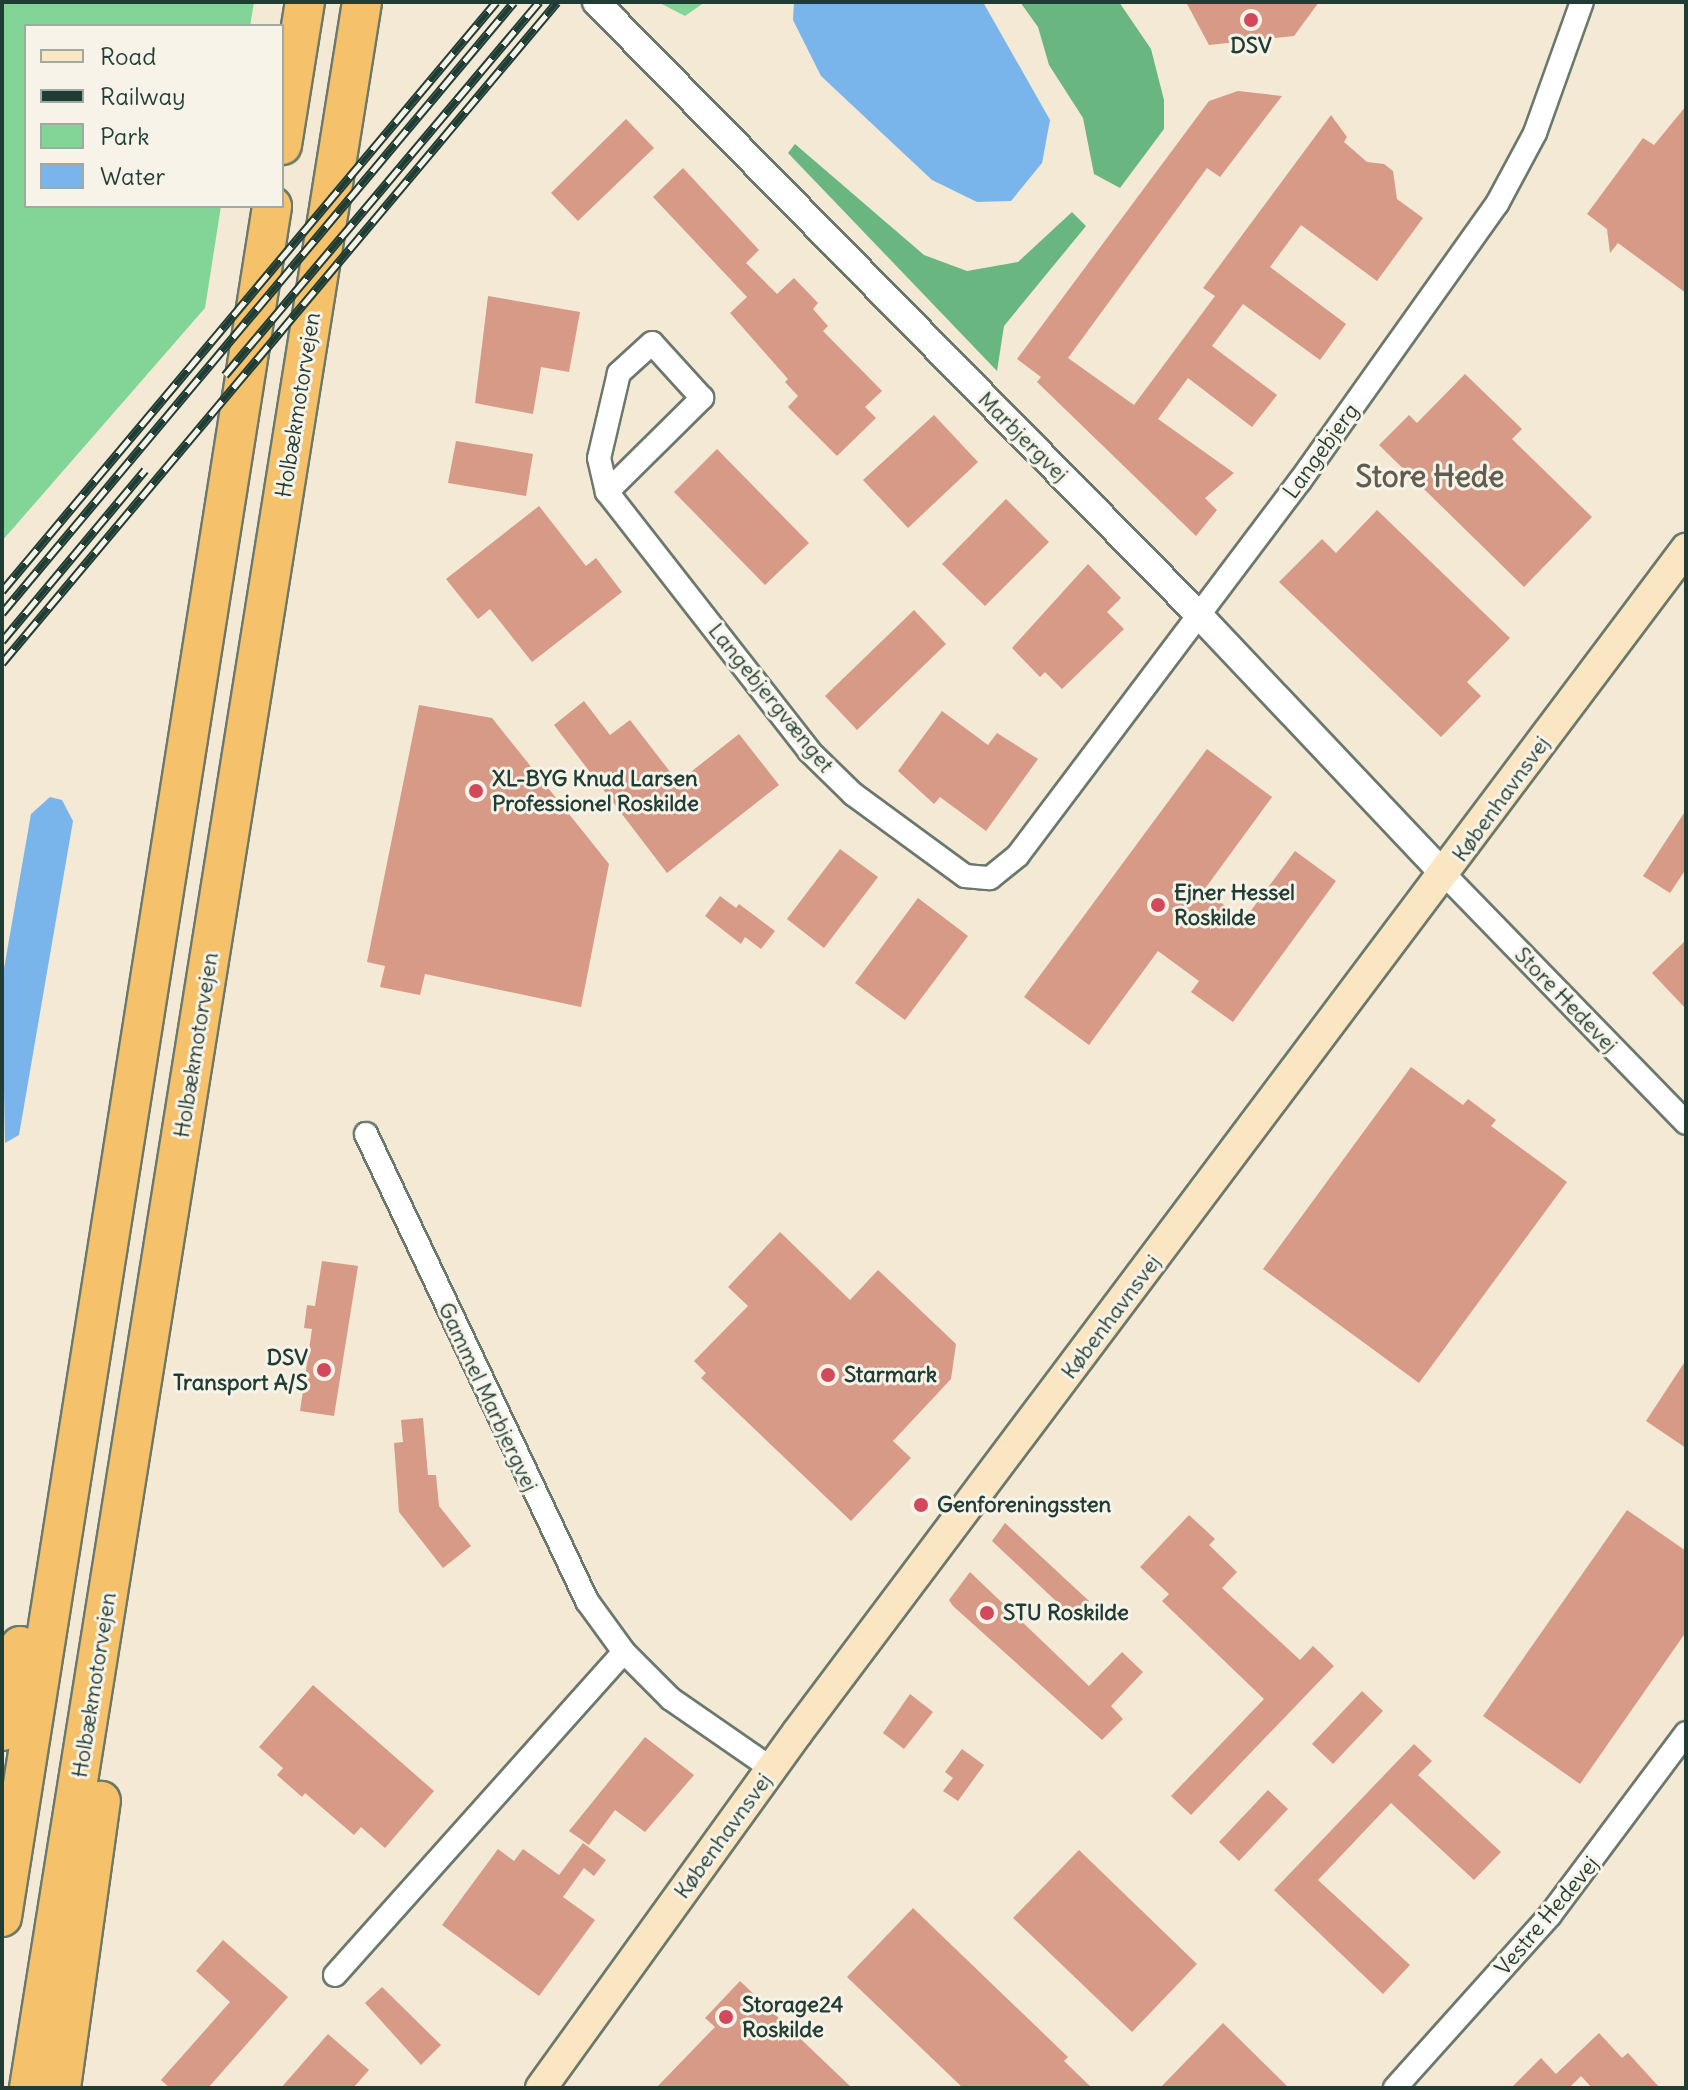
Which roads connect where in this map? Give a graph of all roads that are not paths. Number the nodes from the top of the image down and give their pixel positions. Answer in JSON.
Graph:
{"nodes":[{"id":1,"x":305,"y":2,"type":"edge"},
{"id":2,"x":362,"y":2,"type":"edge"},
{"id":3,"x":596,"y":2,"type":"edge"},
{"id":4,"x":1582,"y":2,"type":"edge"},
{"id":5,"x":284,"y":133,"type":"edge"},
{"id":6,"x":272,"y":208,"type":"edge"},
{"id":7,"x":607,"y":492,"type":"junction"},
{"id":8,"x":1686,"y":549,"type":"edge"},
{"id":9,"x":1197,"y":613,"type":"junction"},
{"id":10,"x":1006,"y":868,"type":"joint"},
{"id":11,"x":1446,"y":876,"type":"junction"},
{"id":12,"x":1686,"y":1123,"type":"edge"},
{"id":13,"x":366,"y":1134,"type":"dead end"},
{"id":14,"x":68,"y":1490,"type":"junction"},
{"id":15,"x":117,"y":1542,"type":"junction"},
{"id":16,"x":624,"y":1652,"type":"junction"},
{"id":17,"x":2,"y":1731,"type":"edge"},
{"id":18,"x":1686,"y":1733,"type":"edge"},
{"id":19,"x":772,"y":1769,"type":"junction"},
{"id":20,"x":2,"y":1917,"type":"edge"},
{"id":21,"x":335,"y":1975,"type":"dead end"},
{"id":22,"x":29,"y":2088,"type":"edge"},
{"id":23,"x":61,"y":2088,"type":"edge"},
{"id":24,"x":541,"y":2088,"type":"edge"},
{"id":25,"x":1395,"y":2088,"type":"edge"}],
"edges":[{"from":1,"to":5,"type":"highway"},
{"from":2,"to":15,"type":"highway","name":"Holbækmotorvejen"},
{"from":3,"to":9,"type":"street","name":"Marbjergvej"},
{"from":4,"to":9,"type":"street","name":"Langebjerg"},
{"from":6,"to":14,"type":"highway"},
{"from":7,"to":7,"type":"street","name":"Langebjergvænget"},
{"from":7,"to":10,"type":"street","name":"Langebjergvænget"},
{"from":8,"to":11,"type":"main road","name":"Københavnsvej"},
{"from":9,"to":10,"type":"street","name":"Langebjerg"},
{"from":9,"to":11,"type":"street","name":"Marbjergvej"},
{"from":11,"to":12,"type":"street","name":"Store Hedevej"},
{"from":11,"to":19,"type":"main road","name":"Københavnsvej"},
{"from":13,"to":16,"type":"street","name":"Gammel Marbjergvej"},
{"from":14,"to":17,"type":"highway"},
{"from":14,"to":20,"type":"highway"},
{"from":15,"to":22,"type":"highway","name":"Holbækmotorvejen"},
{"from":15,"to":23,"type":"highway"},
{"from":16,"to":19,"type":"street","name":"Gammel Marbjergvej"},
{"from":16,"to":21,"type":"street"},
{"from":18,"to":25,"type":"street","name":"Vestre Hedevej"},
{"from":19,"to":24,"type":"main road","name":"Københavnsvej"}]}
